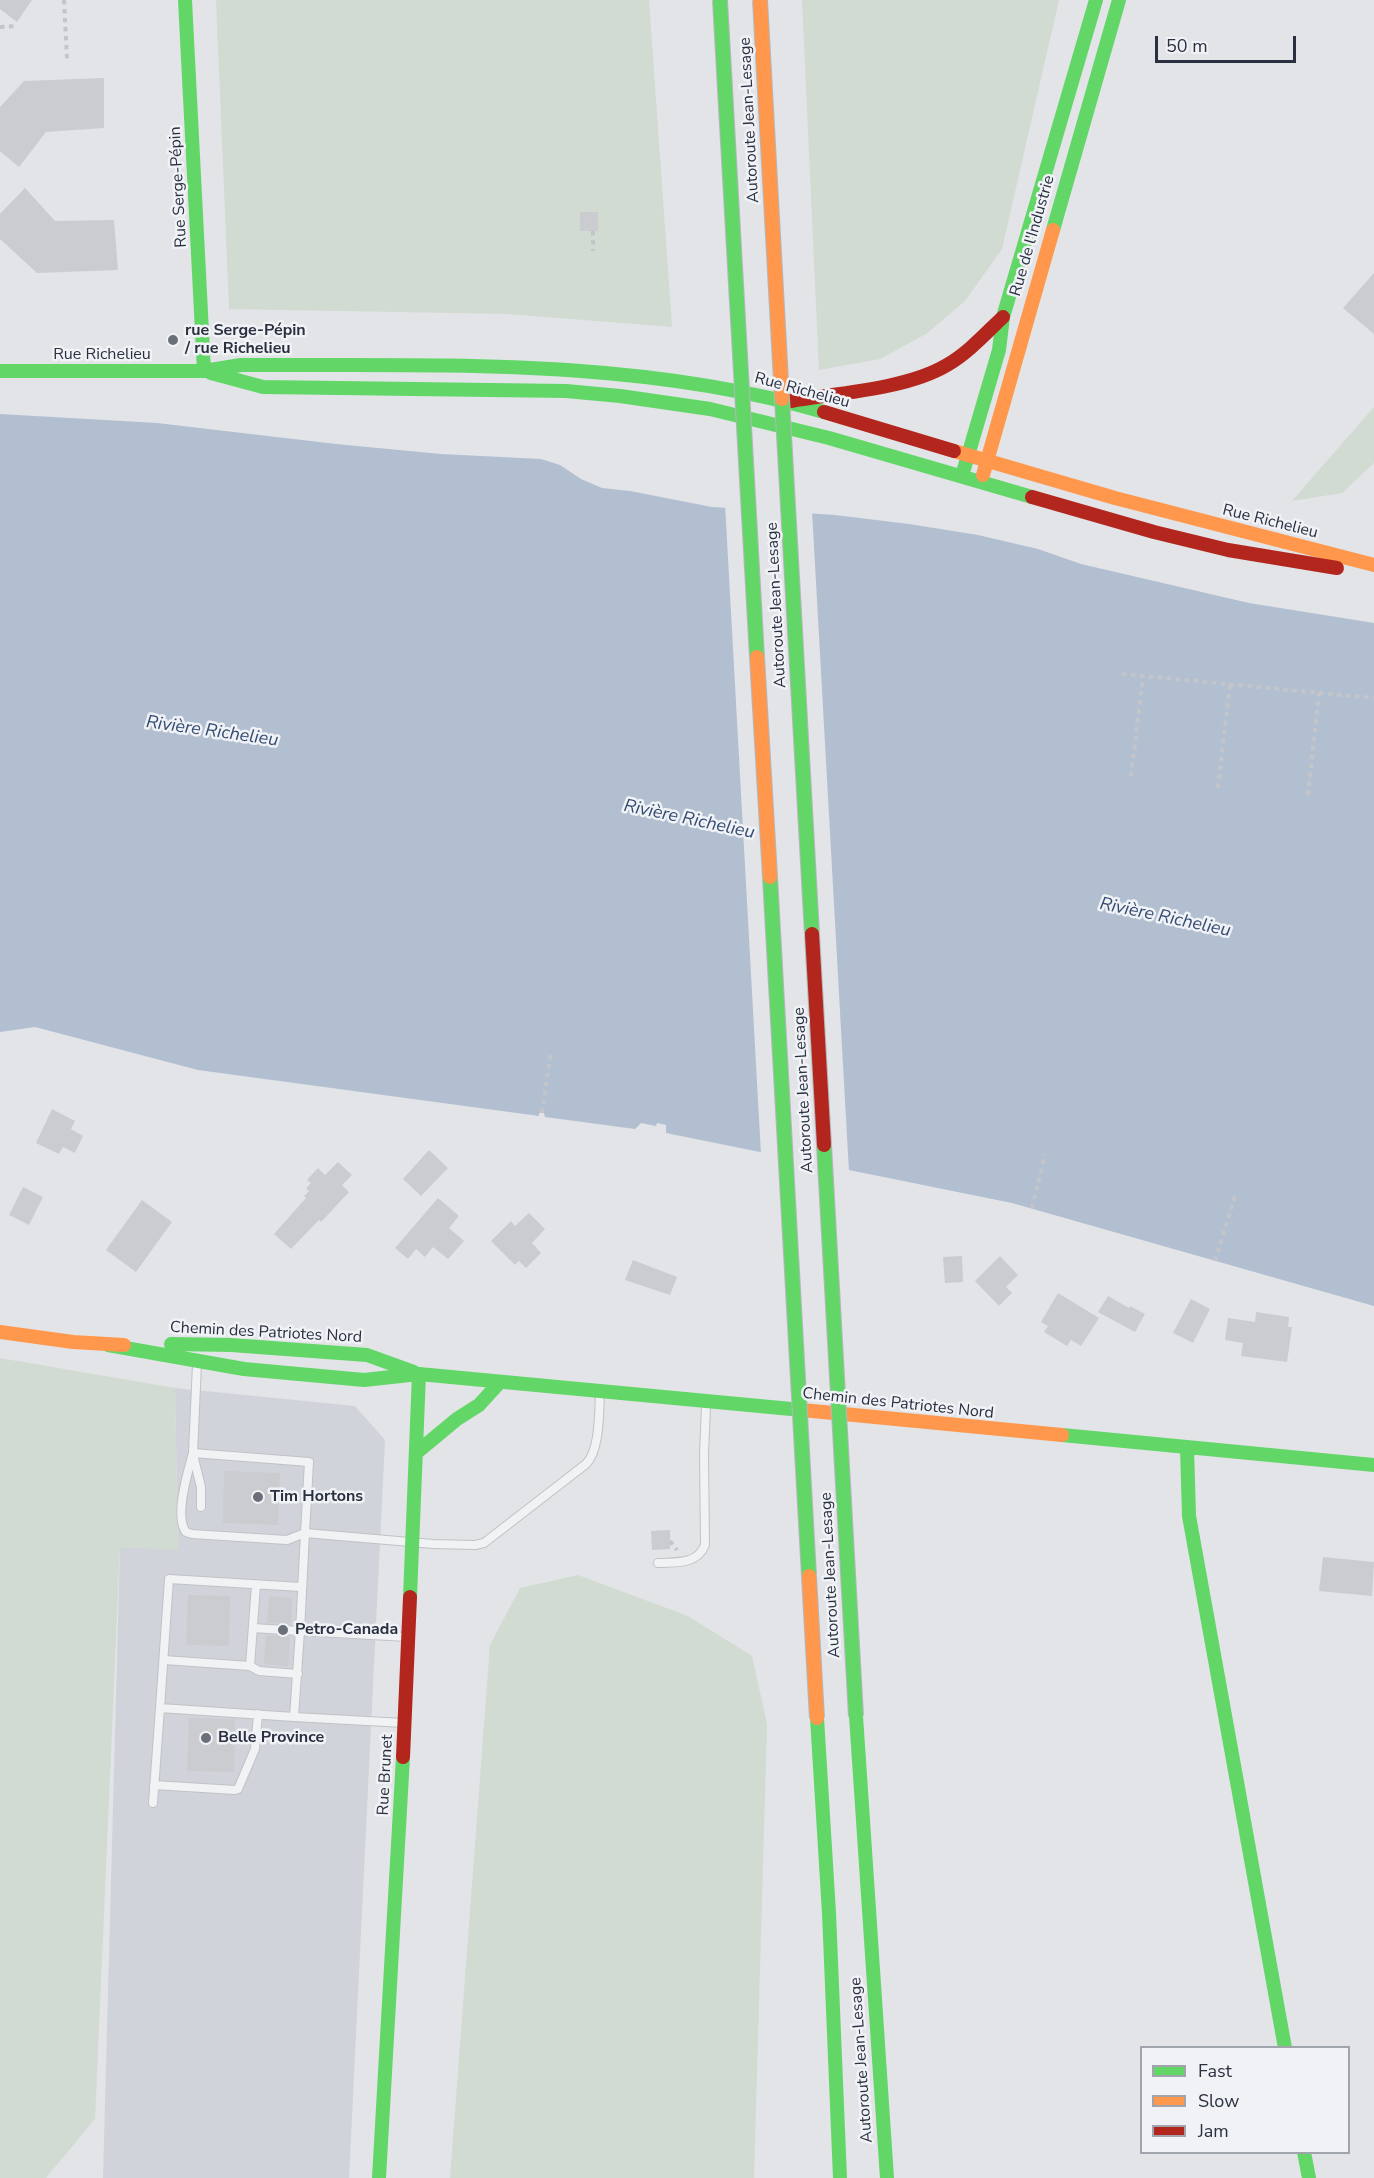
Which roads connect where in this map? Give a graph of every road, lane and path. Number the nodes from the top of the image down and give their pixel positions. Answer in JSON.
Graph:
{"nodes":[{"id":1,"x":64,"y":0,"type":"edge"},
{"id":2,"x":185,"y":0,"type":"edge"},
{"id":3,"x":720,"y":0,"type":"edge"},
{"id":4,"x":759,"y":0,"type":"edge"},
{"id":5,"x":1096,"y":0,"type":"edge"},
{"id":6,"x":1119,"y":0,"type":"edge"},
{"id":7,"x":16,"y":26,"type":"dead end"},
{"id":8,"x":0,"y":27,"type":"edge"},
{"id":9,"x":67,"y":59,"type":"dead end"},
{"id":10,"x":593,"y":231,"type":"dead end"},
{"id":11,"x":593,"y":251,"type":"dead end"},
{"id":12,"x":1003,"y":317,"type":"junction"},
{"id":13,"x":0,"y":371,"type":"edge"},
{"id":14,"x":204,"y":371,"type":"junction"},
{"id":15,"x":784,"y":402,"type":"junction"},
{"id":16,"x":968,"y":456,"type":"junction"},
{"id":17,"x":987,"y":462,"type":"junction"},
{"id":18,"x":962,"y":477,"type":"junction"},
{"id":19,"x":981,"y":482,"type":"junction"},
{"id":20,"x":1374,"y":565,"type":"edge"},
{"id":21,"x":1374,"y":572,"type":"edge"},
{"id":22,"x":1122,"y":674,"type":"dead end"},
{"id":23,"x":1143,"y":676,"type":"junction"},
{"id":24,"x":1230,"y":684,"type":"junction"},
{"id":25,"x":1319,"y":693,"type":"junction"},
{"id":26,"x":1374,"y":698,"type":"edge"},
{"id":27,"x":1131,"y":776,"type":"dead end"},
{"id":28,"x":1218,"y":788,"type":"dead end"},
{"id":29,"x":1308,"y":795,"type":"dead end"},
{"id":30,"x":551,"y":1051,"type":"dead end"},
{"id":31,"x":542,"y":1113,"type":"dead end"},
{"id":32,"x":1045,"y":1154,"type":"dead end"},
{"id":33,"x":1236,"y":1193,"type":"dead end"},
{"id":34,"x":1032,"y":1208,"type":"dead end"},
{"id":35,"x":1215,"y":1261,"type":"dead end"},
{"id":36,"x":0,"y":1332,"type":"edge"},
{"id":37,"x":108,"y":1345,"type":"junction"},
{"id":38,"x":198,"y":1345,"type":"junction"},
{"id":39,"x":197,"y":1361,"type":"junction"},
{"id":40,"x":419,"y":1374,"type":"junction"},
{"id":41,"x":500,"y":1382,"type":"junction"},
{"id":42,"x":600,"y":1392,"type":"junction"},
{"id":43,"x":706,"y":1401,"type":"junction"},
{"id":44,"x":1187,"y":1448,"type":"junction"},
{"id":45,"x":193,"y":1453,"type":"junction"},
{"id":46,"x":416,"y":1453,"type":"junction"},
{"id":47,"x":1374,"y":1465,"type":"edge"},
{"id":48,"x":201,"y":1507,"type":"dead end"},
{"id":49,"x":305,"y":1533,"type":"junction"},
{"id":50,"x":412,"y":1542,"type":"junction"},
{"id":51,"x":658,"y":1563,"type":"dead end"},
{"id":52,"x":256,"y":1585,"type":"junction"},
{"id":53,"x":301,"y":1587,"type":"junction"},
{"id":54,"x":253,"y":1628,"type":"junction"},
{"id":55,"x":300,"y":1631,"type":"junction"},
{"id":56,"x":408,"y":1637,"type":"junction"},
{"id":57,"x":164,"y":1660,"type":"junction"},
{"id":58,"x":250,"y":1666,"type":"junction"},
{"id":59,"x":298,"y":1674,"type":"junction"},
{"id":60,"x":160,"y":1708,"type":"junction"},
{"id":61,"x":258,"y":1714,"type":"junction"},
{"id":62,"x":294,"y":1717,"type":"junction"},
{"id":63,"x":405,"y":1723,"type":"junction"},
{"id":64,"x":154,"y":1785,"type":"junction"},
{"id":65,"x":153,"y":1803,"type":"dead end"},
{"id":66,"x":1285,"y":2046,"type":"edge"},
{"id":67,"x":1304,"y":2154,"type":"edge"},
{"id":68,"x":379,"y":2178,"type":"edge"},
{"id":69,"x":840,"y":2178,"type":"edge"},
{"id":70,"x":886,"y":2178,"type":"edge"},
{"id":71,"x":1309,"y":2178,"type":"edge"}],
"edges":[{"from":1,"to":9,"type":"path"},
{"from":2,"to":14,"type":"main road","name":"Rue Serge-Pépin"},
{"from":3,"to":69,"type":"main road","name":"Autoroute Jean-Lesage","bridge":true},
{"from":4,"to":70,"type":"main road","name":"Autoroute Jean-Lesage","bridge":true},
{"from":5,"to":12,"type":"main road","name":"Rue de l'Industrie"},
{"from":6,"to":17,"type":"main road","name":"Rue de l'Industrie"},
{"from":7,"to":8,"type":"path"},
{"from":10,"to":11,"type":"path"},
{"from":12,"to":15,"type":"main road"},
{"from":12,"to":16,"type":"main road","name":"Rue de l'Industrie"},
{"from":13,"to":14,"type":"main road","name":"Rue Richelieu"},
{"from":14,"to":15,"type":"main road","name":"Rue Richelieu"},
{"from":14,"to":18,"type":"main road","name":"Rue Richelieu"},
{"from":15,"to":16,"type":"main road","name":"Rue Richelieu"},
{"from":16,"to":17,"type":"main road","name":"Rue Richelieu"},
{"from":16,"to":18,"type":"main road","name":"Rue de l'Industrie"},
{"from":17,"to":19,"type":"main road","name":"Rue de l'Industrie"},
{"from":17,"to":20,"type":"main road","name":"Rue Richelieu"},
{"from":18,"to":19,"type":"main road","name":"Rue Richelieu"},
{"from":19,"to":21,"type":"main road","name":"Rue Richelieu"},
{"from":22,"to":23,"type":"path"},
{"from":23,"to":24,"type":"path"},
{"from":23,"to":27,"type":"path"},
{"from":24,"to":25,"type":"path"},
{"from":24,"to":28,"type":"path"},
{"from":25,"to":26,"type":"path"},
{"from":25,"to":29,"type":"path"},
{"from":30,"to":31,"type":"path"},
{"from":32,"to":34,"type":"path"},
{"from":33,"to":35,"type":"path"},
{"from":36,"to":37,"type":"main road","name":"Chemin des Patriotes Nord"},
{"from":37,"to":38,"type":"main road","name":"Chemin des Patriotes Nord"},
{"from":37,"to":39,"type":"main road","name":"Chemin des Patriotes Nord"},
{"from":38,"to":39,"type":"lane"},
{"from":38,"to":40,"type":"main road","name":"Chemin des Patriotes Nord"},
{"from":39,"to":40,"type":"main road","name":"Chemin des Patriotes Nord"},
{"from":39,"to":45,"type":"lane"},
{"from":40,"to":41,"type":"main road","name":"Chemin des Patriotes Nord"},
{"from":40,"to":46,"type":"main road","name":"Rue Brunet"},
{"from":41,"to":42,"type":"main road","name":"Chemin des Patriotes Nord"},
{"from":41,"to":46,"type":"main road"},
{"from":42,"to":43,"type":"main road","name":"Chemin des Patriotes Nord"},
{"from":42,"to":50,"type":"lane"},
{"from":43,"to":44,"type":"main road","name":"Chemin des Patriotes Nord"},
{"from":43,"to":51,"type":"lane"},
{"from":44,"to":47,"type":"main road","name":"Chemin des Patriotes Nord"},
{"from":44,"to":66,"type":"main road"},
{"from":45,"to":48,"type":"lane"},
{"from":45,"to":49,"type":"lane"},
{"from":45,"to":49,"type":"lane"},
{"from":46,"to":50,"type":"main road","name":"Rue Brunet"},
{"from":49,"to":50,"type":"lane"},
{"from":49,"to":53,"type":"lane"},
{"from":50,"to":56,"type":"main road","name":"Rue Brunet"},
{"from":52,"to":53,"type":"lane"},
{"from":52,"to":54,"type":"lane"},
{"from":52,"to":57,"type":"lane"},
{"from":53,"to":55,"type":"lane"},
{"from":54,"to":55,"type":"lane"},
{"from":54,"to":58,"type":"lane"},
{"from":55,"to":56,"type":"lane"},
{"from":55,"to":59,"type":"lane"},
{"from":56,"to":63,"type":"main road","name":"Rue Brunet"},
{"from":57,"to":58,"type":"lane"},
{"from":57,"to":60,"type":"lane"},
{"from":58,"to":59,"type":"lane"},
{"from":59,"to":62,"type":"lane"},
{"from":60,"to":61,"type":"lane"},
{"from":60,"to":64,"type":"lane"},
{"from":61,"to":62,"type":"lane"},
{"from":61,"to":64,"type":"lane"},
{"from":62,"to":63,"type":"lane"},
{"from":63,"to":68,"type":"main road","name":"Rue Brunet"},
{"from":64,"to":65,"type":"lane"},
{"from":67,"to":71,"type":"main road"}]}
